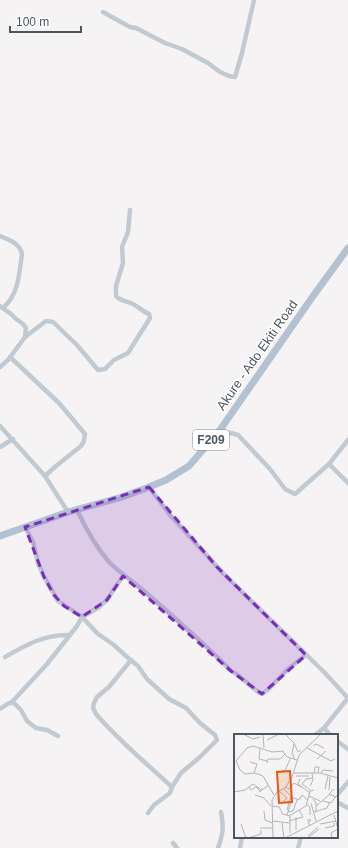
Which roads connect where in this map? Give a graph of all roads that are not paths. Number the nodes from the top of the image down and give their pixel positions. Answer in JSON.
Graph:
{"nodes":[{"id":1,"x":254,"y":0,"type":"edge"},
{"id":2,"x":103,"y":12,"type":"dead end"},
{"id":3,"x":130,"y":210,"type":"dead end"},
{"id":4,"x":0,"y":236,"type":"edge"},
{"id":5,"x":348,"y":248,"type":"edge"},
{"id":6,"x":1,"y":307,"type":"edge"},
{"id":7,"x":25,"y":337,"type":"junction"},
{"id":8,"x":10,"y":357,"type":"junction"},
{"id":9,"x":0,"y":367,"type":"edge"},
{"id":10,"x":0,"y":426,"type":"edge"},
{"id":11,"x":220,"y":430,"type":"junction"},
{"id":12,"x":13,"y":439,"type":"junction"},
{"id":13,"x":348,"y":440,"type":"edge"},
{"id":14,"x":0,"y":447,"type":"edge"},
{"id":15,"x":329,"y":464,"type":"junction"},
{"id":16,"x":45,"y":476,"type":"junction"},
{"id":17,"x":348,"y":483,"type":"edge"},
{"id":18,"x":148,"y":487,"type":"junction"},
{"id":19,"x":77,"y":510,"type":"junction"},
{"id":20,"x":68,"y":512,"type":"junction"},
{"id":21,"x":25,"y":527,"type":"junction"},
{"id":22,"x":0,"y":536,"type":"edge"},
{"id":23,"x":123,"y":576,"type":"junction"},
{"id":24,"x":82,"y":617,"type":"junction"},
{"id":25,"x":70,"y":635,"type":"junction"},
{"id":26,"x":306,"y":655,"type":"junction"},
{"id":27,"x":5,"y":657,"type":"dead end"},
{"id":28,"x":131,"y":660,"type":"junction"},
{"id":29,"x":348,"y":698,"type":"edge"},
{"id":30,"x":11,"y":702,"type":"junction"},
{"id":31,"x":0,"y":708,"type":"edge"},
{"id":32,"x":324,"y":728,"type":"junction"},
{"id":33,"x":316,"y":734,"type":"edge"},
{"id":34,"x":329,"y":734,"type":"edge"},
{"id":35,"x":58,"y":736,"type":"dead end"},
{"id":36,"x":338,"y":742,"type":"edge"},
{"id":37,"x":348,"y":749,"type":"edge"},
{"id":38,"x":348,"y":782,"type":"edge"},
{"id":39,"x":172,"y":787,"type":"junction"},
{"id":40,"x":338,"y":794,"type":"edge"},
{"id":41,"x":338,"y":803,"type":"edge"},
{"id":42,"x":348,"y":808,"type":"edge"},
{"id":43,"x":148,"y":812,"type":"dead end"},
{"id":44,"x":221,"y":812,"type":"dead end"},
{"id":45,"x":242,"y":838,"type":"edge"},
{"id":46,"x":301,"y":838,"type":"edge"},
{"id":47,"x":173,"y":843,"type":"dead end"},
{"id":48,"x":177,"y":848,"type":"edge"},
{"id":49,"x":218,"y":848,"type":"edge"},
{"id":50,"x":240,"y":848,"type":"edge"},
{"id":51,"x":298,"y":848,"type":"edge"}],
"edges":[{"from":1,"to":2,"type":"street"},
{"from":3,"to":7,"type":"street"},
{"from":4,"to":6,"type":"street"},
{"from":5,"to":11,"type":"main road","name":"Akure - Ado Ekiti Road","number":"F209"},
{"from":6,"to":7,"type":"street"},
{"from":7,"to":8,"type":"street"},
{"from":8,"to":9,"type":"street"},
{"from":8,"to":16,"type":"street"},
{"from":10,"to":12,"type":"street"},
{"from":11,"to":15,"type":"street"},
{"from":11,"to":18,"type":"main road","name":"Akure - Ado Ekiti Road","number":"F209"},
{"from":12,"to":14,"type":"street"},
{"from":12,"to":16,"type":"street"},
{"from":13,"to":15,"type":"street"},
{"from":15,"to":17,"type":"street"},
{"from":16,"to":20,"type":"street"},
{"from":18,"to":19,"type":"main road","name":"Akure - Ado Ekiti Road","number":"F209"},
{"from":18,"to":26,"type":"street"},
{"from":19,"to":20,"type":"main road","name":"Akure - Ado Ekiti Road","number":"F209"},
{"from":19,"to":23,"type":"street"},
{"from":20,"to":21,"type":"main road","name":"Akure - Ado Ekiti Road","number":"F209"},
{"from":21,"to":22,"type":"main road","name":"Akure - Ado Ekiti Road","number":"F209"},
{"from":21,"to":24,"type":"street"},
{"from":23,"to":24,"type":"street"},
{"from":23,"to":26,"type":"street"},
{"from":24,"to":25,"type":"street"},
{"from":24,"to":28,"type":"street"},
{"from":25,"to":27,"type":"street"},
{"from":25,"to":30,"type":"street"},
{"from":26,"to":29,"type":"street"},
{"from":28,"to":39,"type":"street"},
{"from":28,"to":39,"type":"street"},
{"from":29,"to":32,"type":"street"},
{"from":30,"to":31,"type":"street"},
{"from":30,"to":35,"type":"street"},
{"from":32,"to":33,"type":"street"},
{"from":32,"to":34,"type":"street"},
{"from":36,"to":37,"type":"street"},
{"from":38,"to":40,"type":"street"},
{"from":39,"to":43,"type":"street"},
{"from":41,"to":42,"type":"street"},
{"from":44,"to":49,"type":"street"},
{"from":45,"to":50,"type":"street"},
{"from":46,"to":51,"type":"street"},
{"from":47,"to":48,"type":"street"}]}
